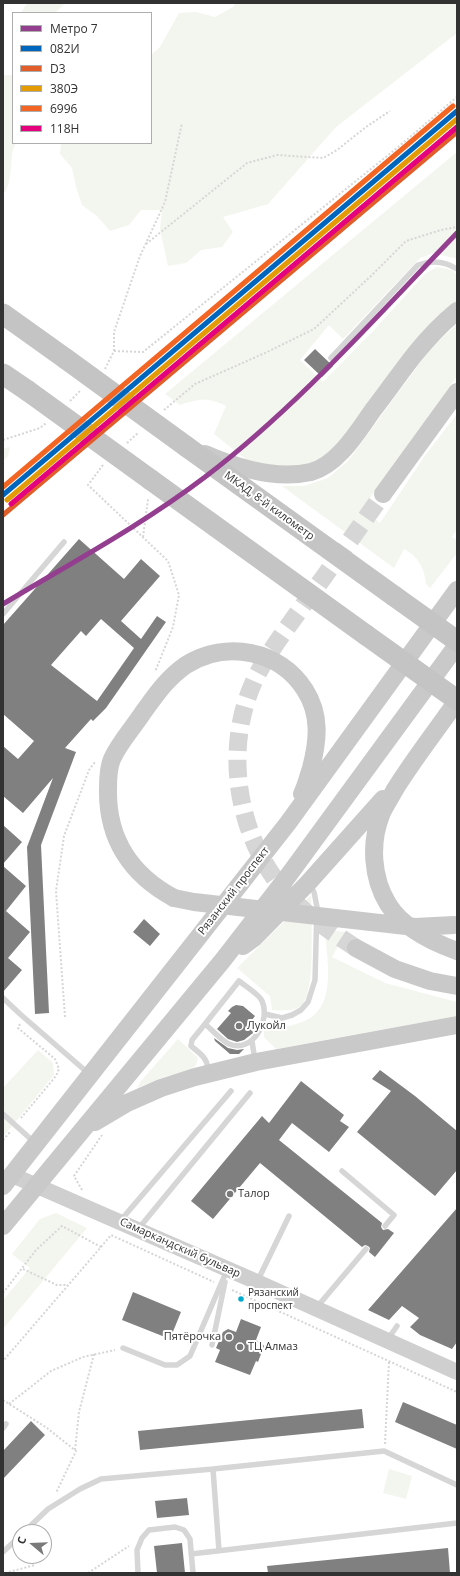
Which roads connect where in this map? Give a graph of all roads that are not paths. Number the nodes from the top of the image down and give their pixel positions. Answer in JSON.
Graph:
{"nodes":[{"id":1,"x":457,"y":269,"type":"edge"},
{"id":2,"x":457,"y":310,"type":"edge"},
{"id":3,"x":3,"y":314,"type":"edge"},
{"id":4,"x":331,"y":358,"type":"dead end"},
{"id":5,"x":3,"y":374,"type":"edge"},
{"id":6,"x":457,"y":392,"type":"edge"},
{"id":7,"x":187,"y":447,"type":"junction"},
{"id":8,"x":383,"y":494,"type":"tunnel mouth"},
{"id":9,"x":64,"y":542,"type":"dead end"},
{"id":10,"x":457,"y":590,"type":"edge"},
{"id":11,"x":3,"y":614,"type":"edge"},
{"id":12,"x":457,"y":641,"type":"edge"},
{"id":13,"x":457,"y":645,"type":"edge"},
{"id":14,"x":457,"y":701,"type":"edge"},
{"id":15,"x":405,"y":774,"type":"junction"},
{"id":16,"x":288,"y":823,"type":"junction"},
{"id":17,"x":308,"y":884,"type":"junction"},
{"id":18,"x":456,"y":925,"type":"edge"},
{"id":19,"x":356,"y":948,"type":"tunnel mouth"},
{"id":20,"x":457,"y":951,"type":"edge"},
{"id":21,"x":223,"y":960,"type":"junction"},
{"id":22,"x":457,"y":986,"type":"edge"},
{"id":23,"x":3,"y":998,"type":"edge"},
{"id":24,"x":265,"y":1014,"type":"junction"},
{"id":25,"x":205,"y":1024,"type":"junction"},
{"id":26,"x":457,"y":1025,"type":"edge"},
{"id":27,"x":252,"y":1041,"type":"junction"},
{"id":28,"x":256,"y":1062,"type":"junction"},
{"id":29,"x":205,"y":1074,"type":"junction"},
{"id":30,"x":90,"y":1075,"type":"junction"},
{"id":31,"x":231,"y":1091,"type":"dead end"},
{"id":32,"x":250,"y":1093,"type":"dead end"},
{"id":33,"x":3,"y":1114,"type":"edge"},
{"id":34,"x":83,"y":1130,"type":"junction"},
{"id":35,"x":36,"y":1144,"type":"junction"},
{"id":36,"x":342,"y":1171,"type":"dead end"},
{"id":37,"x":7,"y":1180,"type":"edge"},
{"id":38,"x":36,"y":1186,"type":"junction"},
{"id":39,"x":289,"y":1216,"type":"dead end"},
{"id":40,"x":119,"y":1222,"type":"junction"},
{"id":41,"x":3,"y":1226,"type":"edge"},
{"id":42,"x":385,"y":1226,"type":"dead end"},
{"id":43,"x":138,"y":1230,"type":"junction"},
{"id":44,"x":366,"y":1250,"type":"dead end"},
{"id":45,"x":228,"y":1270,"type":"junction"},
{"id":46,"x":258,"y":1282,"type":"junction"},
{"id":47,"x":223,"y":1286,"type":"junction"},
{"id":48,"x":316,"y":1309,"type":"junction"},
{"id":49,"x":397,"y":1326,"type":"dead end"},
{"id":50,"x":386,"y":1341,"type":"junction"},
{"id":51,"x":212,"y":1345,"type":"dead end"},
{"id":52,"x":122,"y":1348,"type":"road end"},
{"id":53,"x":457,"y":1372,"type":"edge"},
{"id":54,"x":213,"y":1469,"type":"junction"},
{"id":55,"x":457,"y":1485,"type":"edge"},
{"id":56,"x":457,"y":1523,"type":"edge"},
{"id":57,"x":32,"y":1524,"type":"edge"},
{"id":58,"x":12,"y":1544,"type":"edge"},
{"id":59,"x":219,"y":1551,"type":"junction"},
{"id":60,"x":3,"y":1552,"type":"edge"},
{"id":61,"x":191,"y":1554,"type":"junction"},
{"id":62,"x":138,"y":1573,"type":"edge"},
{"id":63,"x":193,"y":1573,"type":"edge"}],
"edges":[{"from":1,"to":4,"type":"lane"},
{"from":2,"to":7,"type":"main road"},
{"from":3,"to":7,"type":"highway","name":"МКАД, 8-й километр","bridge":true},
{"from":5,"to":14,"type":"highway","bridge":true},
{"from":6,"to":8,"type":"main road"},
{"from":7,"to":12,"type":"highway","name":"МКАД, 8-й километр","bridge":true},
{"from":9,"to":11,"type":"lane"},
{"from":10,"to":16,"type":"main road","name":"Рязанский проспект"},
{"from":13,"to":21,"type":"main road"},
{"from":14,"to":15,"type":"main road"},
{"from":15,"to":17,"type":"main road"},
{"from":15,"to":20,"type":"main road"},
{"from":16,"to":18,"type":"main road","bridge":true},
{"from":16,"to":30,"type":"main road","name":"Рязанский проспект"},
{"from":17,"to":21,"type":"main road"},
{"from":17,"to":24,"type":"lane"},
{"from":19,"to":22,"type":"main road"},
{"from":21,"to":34,"type":"main road"},
{"from":23,"to":30,"type":"lane"},
{"from":24,"to":25,"type":"lane"},
{"from":24,"to":27,"type":"lane"},
{"from":25,"to":27,"type":"lane"},
{"from":25,"to":29,"type":"lane"},
{"from":26,"to":28,"type":"main road"},
{"from":27,"to":28,"type":"lane"},
{"from":28,"to":29,"type":"main road"},
{"from":29,"to":34,"type":"main road"},
{"from":30,"to":35,"type":"main road","name":"Рязанский проспект"},
{"from":31,"to":40,"type":"lane"},
{"from":32,"to":43,"type":"lane"},
{"from":33,"to":35,"type":"lane"},
{"from":34,"to":38,"type":"main road"},
{"from":35,"to":37,"type":"main road","name":"Рязанский проспект"},
{"from":36,"to":42,"type":"lane"},
{"from":37,"to":38,"type":"street","name":"Самаркандский бульвар"},
{"from":38,"to":40,"type":"street","name":"Самаркандский бульвар"},
{"from":38,"to":41,"type":"main road"},
{"from":39,"to":46,"type":"lane"},
{"from":40,"to":43,"type":"street","name":"Самаркандский бульвар"},
{"from":43,"to":45,"type":"street","name":"Самаркандский бульвар"},
{"from":44,"to":48,"type":"lane"},
{"from":45,"to":46,"type":"street","name":"Самаркандский бульвар"},
{"from":45,"to":47,"type":"lane"},
{"from":46,"to":48,"type":"street","name":"Самаркандский бульвар"},
{"from":47,"to":51,"type":"lane"},
{"from":47,"to":52,"type":"lane"},
{"from":48,"to":50,"type":"street","name":"Самаркандский бульвар"},
{"from":49,"to":50,"type":"lane"},
{"from":50,"to":53,"type":"street","name":"Самаркандский бульвар"},
{"from":54,"to":55,"type":"lane"},
{"from":54,"to":57,"type":"lane"},
{"from":54,"to":59,"type":"lane"},
{"from":56,"to":59,"type":"lane"},
{"from":58,"to":60,"type":"lane"},
{"from":59,"to":61,"type":"lane"},
{"from":61,"to":62,"type":"lane"},
{"from":61,"to":63,"type":"lane"}]}
